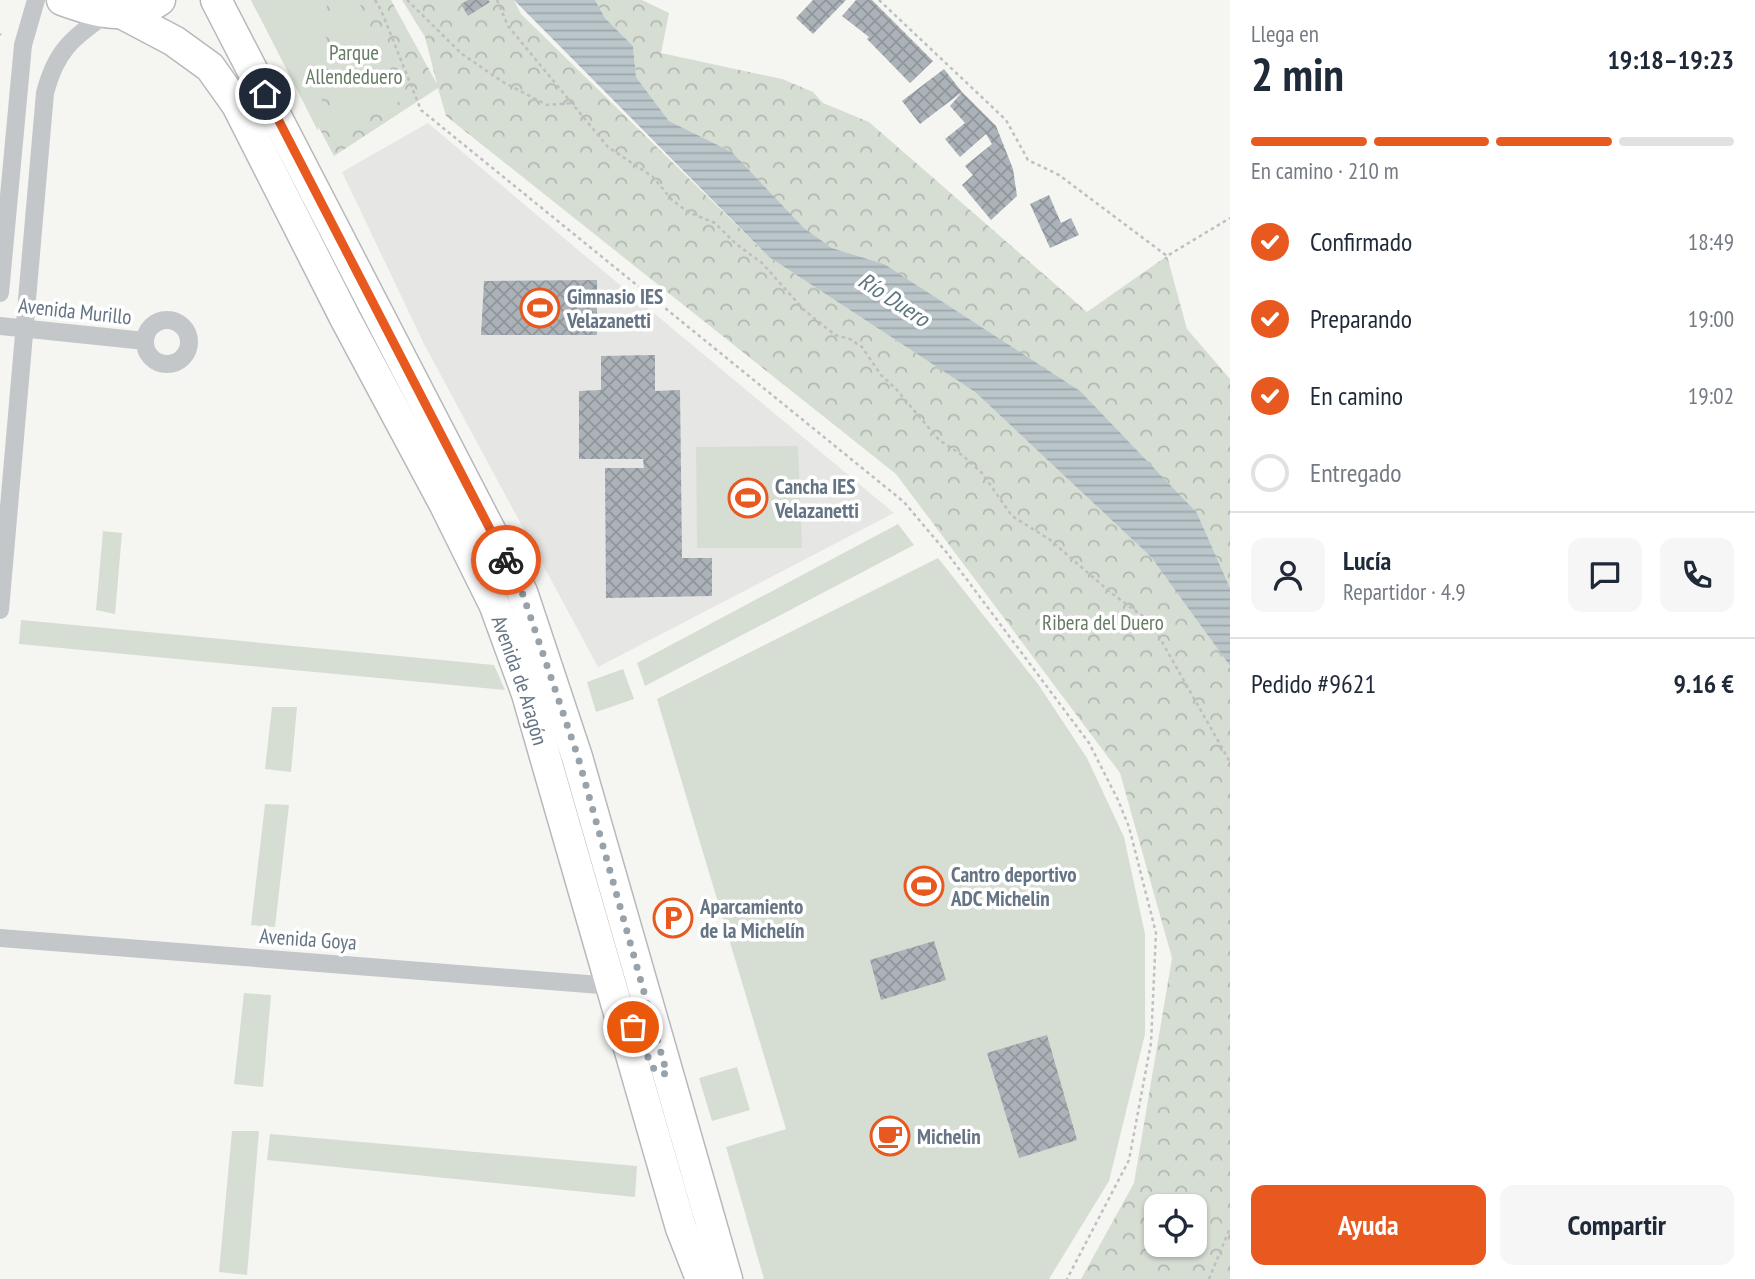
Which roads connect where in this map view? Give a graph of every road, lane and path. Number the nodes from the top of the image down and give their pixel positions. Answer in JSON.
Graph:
{"nodes":[{"id":1,"x":36,"y":0,"type":"edge"},
{"id":2,"x":62,"y":0,"type":"edge"},
{"id":3,"x":160,"y":0,"type":"edge"},
{"id":4,"x":216,"y":0,"type":"edge"},
{"id":5,"x":375,"y":0,"type":"edge"},
{"id":6,"x":407,"y":0,"type":"edge"},
{"id":7,"x":497,"y":0,"type":"edge"},
{"id":8,"x":878,"y":0,"type":"edge"},
{"id":9,"x":113,"y":13,"type":"junction"},
{"id":10,"x":573,"y":103,"type":"junction"},
{"id":11,"x":1230,"y":218,"type":"edge"},
{"id":12,"x":0,"y":293,"type":"edge"},
{"id":13,"x":0,"y":326,"type":"edge"},
{"id":14,"x":26,"y":328,"type":"junction"},
{"id":15,"x":145,"y":341,"type":"dead end"},
{"id":16,"x":0,"y":610,"type":"edge"},
{"id":17,"x":1230,"y":762,"type":"edge"},
{"id":18,"x":0,"y":938,"type":"edge"},
{"id":19,"x":613,"y":986,"type":"junction"},
{"id":20,"x":667,"y":1074,"type":"junction"},
{"id":21,"x":1230,"y":1228,"type":"edge"},
{"id":22,"x":701,"y":1279,"type":"edge"},
{"id":23,"x":727,"y":1279,"type":"edge"},
{"id":24,"x":1066,"y":1279,"type":"edge"},
{"id":25,"x":1209,"y":1279,"type":"edge"}],
"edges":[{"from":1,"to":12,"type":"street"},
{"from":2,"to":9,"type":"highway","name":"Avenida de Aragón"},
{"from":3,"to":9,"type":"highway"},
{"from":4,"to":20,"type":"highway","name":"Avenida de Aragón"},
{"from":5,"to":24,"type":"path"},
{"from":6,"to":10,"type":"path"},
{"from":7,"to":10,"type":"path"},
{"from":8,"to":11,"type":"path"},
{"from":9,"to":14,"type":"street"},
{"from":9,"to":19,"type":"highway","name":"Avenida de Aragón"},
{"from":10,"to":17,"type":"path"},
{"from":13,"to":14,"type":"street","name":"Avenida Murillo"},
{"from":14,"to":15,"type":"street","name":"Avenida Murillo"},
{"from":14,"to":16,"type":"street"},
{"from":18,"to":19,"type":"street","name":"Avenida Goya"},
{"from":19,"to":20,"type":"street"},
{"from":19,"to":22,"type":"highway","name":"Avenida de Aragón"},
{"from":20,"to":23,"type":"highway","name":"Avenida de Aragón"},
{"from":21,"to":25,"type":"path"}]}
